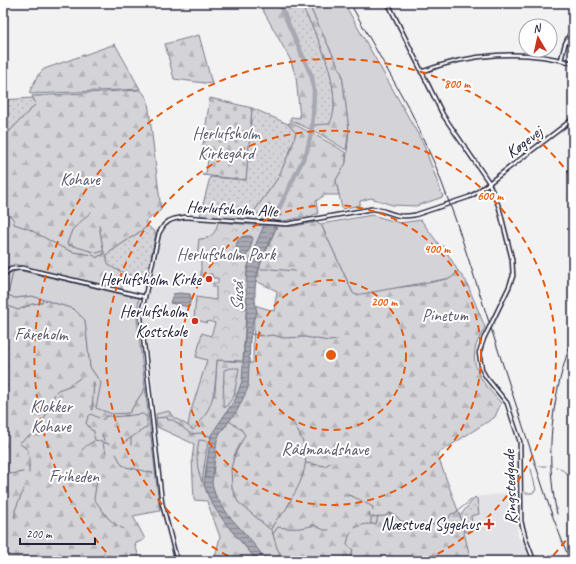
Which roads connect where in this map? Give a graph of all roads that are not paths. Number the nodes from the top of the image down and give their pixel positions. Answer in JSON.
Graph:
{"nodes":[{"id":1,"x":388,"y":3,"type":"edge"},
{"id":2,"x":573,"y":28,"type":"edge"},
{"id":3,"x":561,"y":60,"type":"junction"},
{"id":4,"x":573,"y":63,"type":"edge"},
{"id":5,"x":421,"y":72,"type":"junction"},
{"id":6,"x":573,"y":119,"type":"edge"},
{"id":7,"x":490,"y":183,"type":"junction"},
{"id":8,"x":3,"y":275,"type":"edge"},
{"id":9,"x":145,"y":297,"type":"junction"},
{"id":10,"x":177,"y":561,"type":"edge"},
{"id":11,"x":534,"y":561,"type":"edge"}],
"edges":[{"from":1,"to":5,"type":"street","name":"Ringstedgade"},
{"from":2,"to":3,"type":"street"},
{"from":3,"to":4,"type":"street"},
{"from":3,"to":5,"type":"street"},
{"from":5,"to":7,"type":"street","name":"Ringstedgade"},
{"from":6,"to":7,"type":"street","name":"Køgevej"},
{"from":7,"to":9,"type":"street","name":"Herlufsholm Alle"},
{"from":7,"to":11,"type":"street","name":"Ringstedgade","bridge":true},
{"from":8,"to":9,"type":"street"},
{"from":9,"to":10,"type":"street","name":"Herlufsholm Alle"}]}
